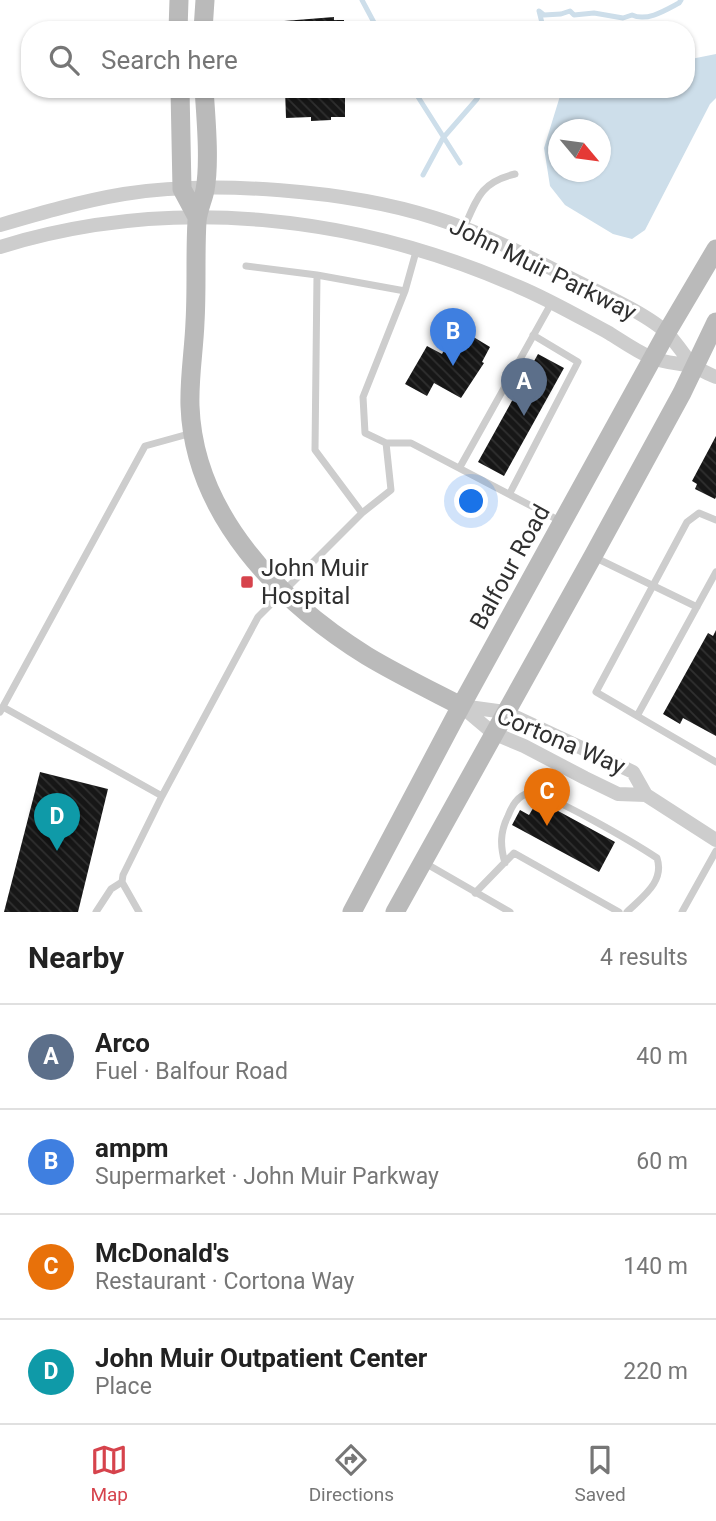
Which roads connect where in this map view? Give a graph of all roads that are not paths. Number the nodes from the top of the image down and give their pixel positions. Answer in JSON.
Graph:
{"nodes":[{"id":1,"x":179,"y":0,"type":"edge"},
{"id":2,"x":205,"y":0,"type":"edge"},
{"id":3,"x":178,"y":21,"type":"edge"},
{"id":4,"x":204,"y":21,"type":"edge"},
{"id":5,"x":180,"y":98,"type":"edge"},
{"id":6,"x":205,"y":98,"type":"edge"},
{"id":7,"x":515,"y":174,"type":"dead end"},
{"id":8,"x":182,"y":189,"type":"junction"},
{"id":9,"x":206,"y":189,"type":"junction"},
{"id":10,"x":197,"y":217,"type":"junction"},
{"id":11,"x":0,"y":225,"type":"edge"},
{"id":12,"x":464,"y":228,"type":"junction"},
{"id":13,"x":0,"y":247,"type":"edge"},
{"id":14,"x":417,"y":248,"type":"junction"},
{"id":15,"x":716,"y":249,"type":"edge"},
{"id":16,"x":246,"y":266,"type":"dead end"},
{"id":17,"x":317,"y":275,"type":"junction"},
{"id":18,"x":405,"y":291,"type":"junction"},
{"id":19,"x":552,"y":302,"type":"junction"},
{"id":20,"x":716,"y":323,"type":"edge"},
{"id":21,"x":667,"y":332,"type":"junction"},
{"id":22,"x":533,"y":335,"type":"junction"},
{"id":23,"x":652,"y":358,"type":"junction"},
{"id":24,"x":694,"y":367,"type":"junction"},
{"id":25,"x":716,"y":377,"type":"edge"},
{"id":26,"x":193,"y":433,"type":"junction"},
{"id":27,"x":386,"y":443,"type":"junction"},
{"id":28,"x":460,"y":467,"type":"junction"},
{"id":29,"x":510,"y":493,"type":"junction"},
{"id":30,"x":362,"y":513,"type":"junction"},
{"id":31,"x":716,"y":520,"type":"edge"},
{"id":32,"x":563,"y":522,"type":"junction"},
{"id":33,"x":593,"y":556,"type":"junction"},
{"id":34,"x":716,"y":572,"type":"edge"},
{"id":35,"x":653,"y":587,"type":"junction"},
{"id":36,"x":284,"y":590,"type":"junction"},
{"id":37,"x":696,"y":607,"type":"junction"},
{"id":38,"x":461,"y":706,"type":"junction"},
{"id":39,"x":1,"y":709,"type":"edge"},
{"id":40,"x":505,"y":712,"type":"junction"},
{"id":41,"x":637,"y":716,"type":"junction"},
{"id":42,"x":494,"y":733,"type":"junction"},
{"id":43,"x":716,"y":762,"type":"edge"},
{"id":44,"x":646,"y":795,"type":"junction"},
{"id":45,"x":162,"y":796,"type":"junction"},
{"id":46,"x":716,"y":840,"type":"edge"},
{"id":47,"x":716,"y":851,"type":"edge"},
{"id":48,"x":421,"y":861,"type":"junction"},
{"id":49,"x":505,"y":863,"type":"junction"},
{"id":50,"x":122,"y":882,"type":"junction"},
{"id":51,"x":475,"y":893,"type":"junction"},
{"id":52,"x":505,"y":911,"type":"edge"},
{"id":53,"x":96,"y":912,"type":"edge"},
{"id":54,"x":139,"y":912,"type":"edge"},
{"id":55,"x":352,"y":912,"type":"edge"},
{"id":56,"x":395,"y":912,"type":"edge"},
{"id":57,"x":619,"y":912,"type":"edge"},
{"id":58,"x":627,"y":912,"type":"edge"},
{"id":59,"x":682,"y":912,"type":"edge"}],
"edges":[{"from":1,"to":3,"type":"main road"},
{"from":2,"to":4,"type":"main road"},
{"from":5,"to":8,"type":"main road"},
{"from":6,"to":9,"type":"main road"},
{"from":7,"to":12,"type":"lane"},
{"from":8,"to":9,"type":"street","name":"John Muir Parkway"},
{"from":8,"to":10,"type":"main road"},
{"from":8,"to":11,"type":"street","name":"John Muir Parkway"},
{"from":9,"to":10,"type":"main road"},
{"from":9,"to":12,"type":"street","name":"John Muir Parkway"},
{"from":10,"to":13,"type":"street","name":"John Muir Parkway"},
{"from":10,"to":14,"type":"street","name":"John Muir Parkway"},
{"from":10,"to":26,"type":"main road"},
{"from":12,"to":21,"type":"street","name":"John Muir Parkway"},
{"from":14,"to":18,"type":"lane"},
{"from":14,"to":19,"type":"street","name":"John Muir Parkway"},
{"from":15,"to":21,"type":"main road","name":"Balfour Road"},
{"from":16,"to":17,"type":"lane"},
{"from":17,"to":18,"type":"lane"},
{"from":17,"to":30,"type":"lane"},
{"from":18,"to":27,"type":"lane"},
{"from":19,"to":22,"type":"lane"},
{"from":19,"to":23,"type":"street","name":"John Muir Parkway"},
{"from":20,"to":24,"type":"main road"},
{"from":21,"to":23,"type":"main road","name":"Balfour Road"},
{"from":21,"to":24,"type":"street","name":"John Muir Parkway"},
{"from":22,"to":28,"type":"lane"},
{"from":22,"to":29,"type":"lane"},
{"from":23,"to":24,"type":"street","name":"John Muir Parkway"},
{"from":23,"to":32,"type":"main road","name":"Balfour Road"},
{"from":24,"to":25,"type":"street","name":"John Muir Parkway"},
{"from":24,"to":33,"type":"main road"},
{"from":26,"to":36,"type":"main road"},
{"from":26,"to":39,"type":"lane"},
{"from":27,"to":28,"type":"lane"},
{"from":27,"to":30,"type":"lane"},
{"from":28,"to":29,"type":"lane"},
{"from":29,"to":32,"type":"lane"},
{"from":30,"to":36,"type":"lane"},
{"from":31,"to":35,"type":"lane"},
{"from":32,"to":38,"type":"main road","name":"Balfour Road"},
{"from":33,"to":35,"type":"lane"},
{"from":33,"to":40,"type":"main road"},
{"from":34,"to":37,"type":"lane"},
{"from":35,"to":37,"type":"lane"},
{"from":35,"to":41,"type":"lane"},
{"from":36,"to":38,"type":"main road"},
{"from":36,"to":45,"type":"lane"},
{"from":37,"to":41,"type":"lane"},
{"from":38,"to":40,"type":"street","name":"Cortona Way"},
{"from":38,"to":42,"type":"street","name":"Cortona Way"},
{"from":38,"to":55,"type":"main road","name":"Balfour Road"},
{"from":39,"to":45,"type":"lane"},
{"from":40,"to":42,"type":"main road"},
{"from":40,"to":44,"type":"street","name":"Cortona Way"},
{"from":41,"to":43,"type":"lane"},
{"from":42,"to":44,"type":"street","name":"Cortona Way"},
{"from":42,"to":48,"type":"main road"},
{"from":44,"to":46,"type":"street","name":"Cortona Way"},
{"from":45,"to":50,"type":"lane"},
{"from":47,"to":59,"type":"lane"},
{"from":48,"to":51,"type":"lane"},
{"from":48,"to":56,"type":"main road"},
{"from":49,"to":51,"type":"lane"},
{"from":49,"to":57,"type":"lane"},
{"from":49,"to":58,"type":"lane"},
{"from":50,"to":53,"type":"lane"},
{"from":50,"to":54,"type":"lane"},
{"from":51,"to":52,"type":"lane"}]}
